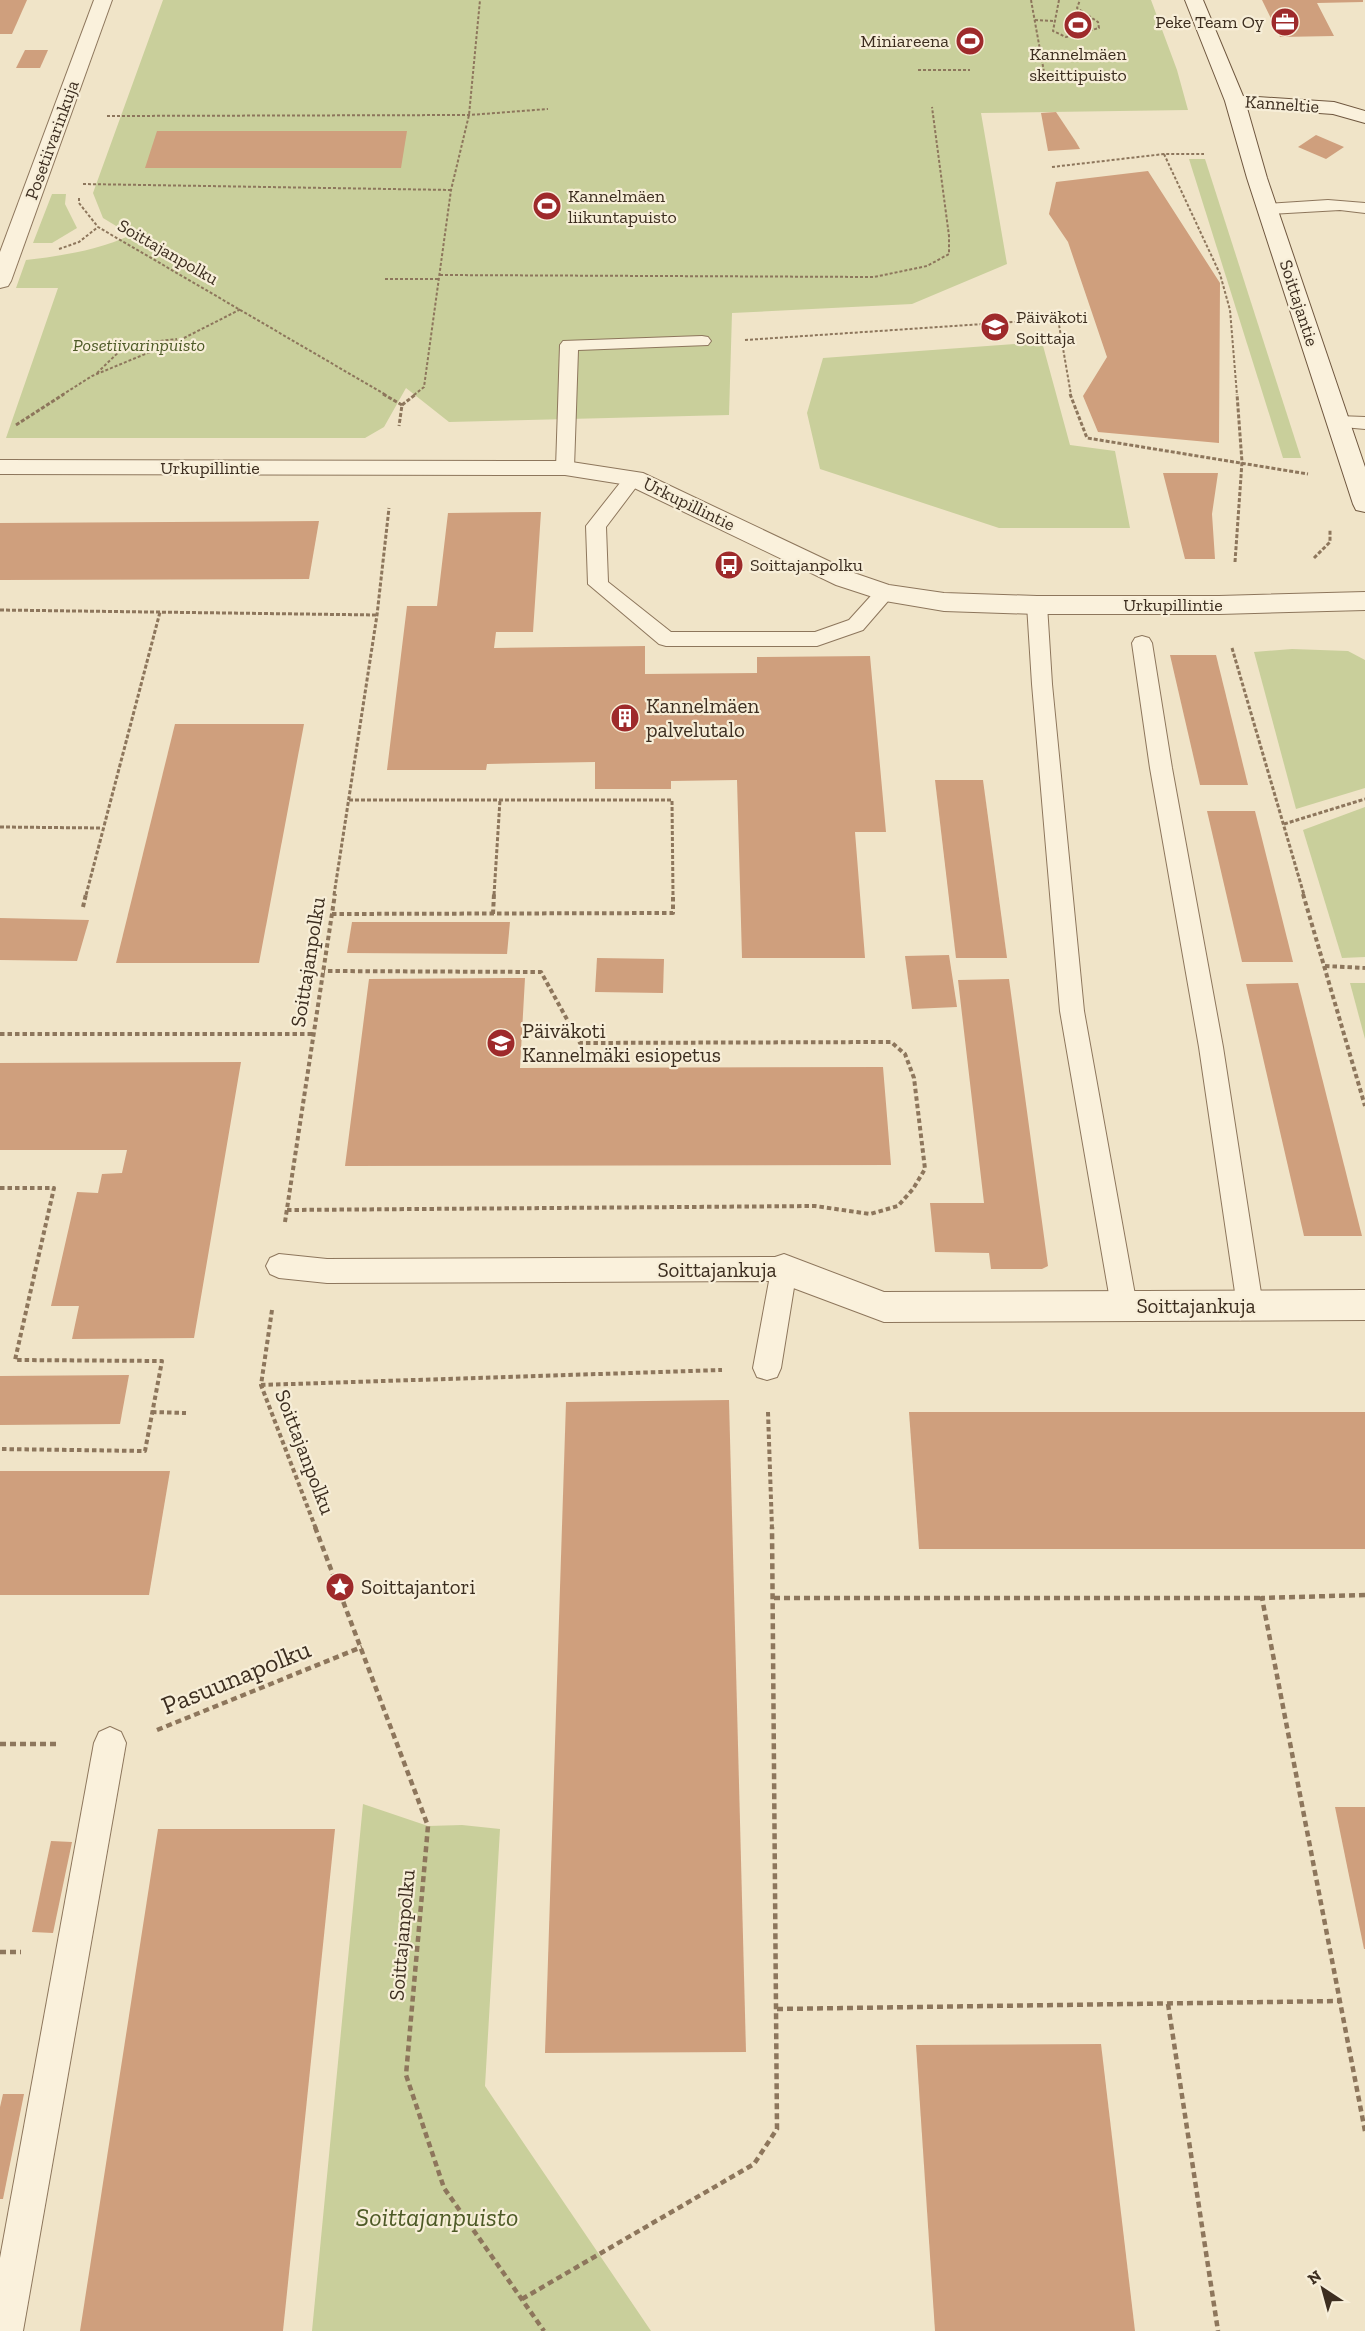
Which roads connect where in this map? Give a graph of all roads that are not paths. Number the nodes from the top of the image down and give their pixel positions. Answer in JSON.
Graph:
{"nodes":[{"id":1,"x":103,"y":0,"type":"edge"},
{"id":2,"x":1194,"y":0,"type":"edge"},
{"id":3,"x":1235,"y":101,"type":"junction"},
{"id":4,"x":1365,"y":117,"type":"edge"},
{"id":5,"x":1365,"y":208,"type":"edge"},
{"id":6,"x":1268,"y":209,"type":"junction"},
{"id":7,"x":0,"y":280,"type":"edge"},
{"id":8,"x":702,"y":341,"type":"dead end"},
{"id":9,"x":1338,"y":423,"type":"junction"},
{"id":10,"x":1365,"y":423,"type":"edge"},
{"id":11,"x":0,"y":467,"type":"edge"},
{"id":12,"x":565,"y":468,"type":"junction"},
{"id":13,"x":634,"y":478,"type":"junction"},
{"id":14,"x":1365,"y":504,"type":"edge"},
{"id":15,"x":885,"y":593,"type":"junction"},
{"id":16,"x":1365,"y":602,"type":"edge"},
{"id":17,"x":1037,"y":605,"type":"junction"},
{"id":18,"x":1142,"y":643,"type":"dead end"},
{"id":19,"x":279,"y":1266,"type":"road end"},
{"id":20,"x":784,"y":1269,"type":"junction"},
{"id":21,"x":1365,"y":1305,"type":"edge"},
{"id":22,"x":1124,"y":1306,"type":"junction"},
{"id":23,"x":1250,"y":1306,"type":"junction"},
{"id":24,"x":767,"y":1368,"type":"road end"},
{"id":25,"x":110,"y":1743,"type":"dead end"},
{"id":26,"x":5,"y":2331,"type":"edge"}],
"edges":[{"from":1,"to":7,"type":"street","name":"Posetiivarinkuja"},
{"from":2,"to":3,"type":"street","name":"Kanneltie"},
{"from":3,"to":4,"type":"street","name":"Kanneltie"},
{"from":3,"to":6,"type":"street","name":"Soittajantie"},
{"from":5,"to":6,"type":"lane"},
{"from":6,"to":9,"type":"street","name":"Soittajantie"},
{"from":8,"to":12,"type":"lane"},
{"from":9,"to":10,"type":"lane"},
{"from":9,"to":14,"type":"street","name":"Soittajantie"},
{"from":11,"to":12,"type":"street","name":"Urkupillintie"},
{"from":12,"to":13,"type":"street","name":"Urkupillintie"},
{"from":13,"to":15,"type":"street","name":"Urkupillintie"},
{"from":13,"to":15,"type":"lane"},
{"from":15,"to":17,"type":"street","name":"Urkupillintie"},
{"from":16,"to":17,"type":"street","name":"Urkupillintie"},
{"from":17,"to":22,"type":"lane"},
{"from":18,"to":23,"type":"lane"},
{"from":19,"to":20,"type":"lane","name":"Soittajankuja"},
{"from":20,"to":22,"type":"street","name":"Soittajankuja"},
{"from":20,"to":24,"type":"lane"},
{"from":21,"to":23,"type":"street","name":"Soittajankuja"},
{"from":22,"to":23,"type":"street","name":"Soittajankuja"},
{"from":25,"to":26,"type":"lane"}]}
